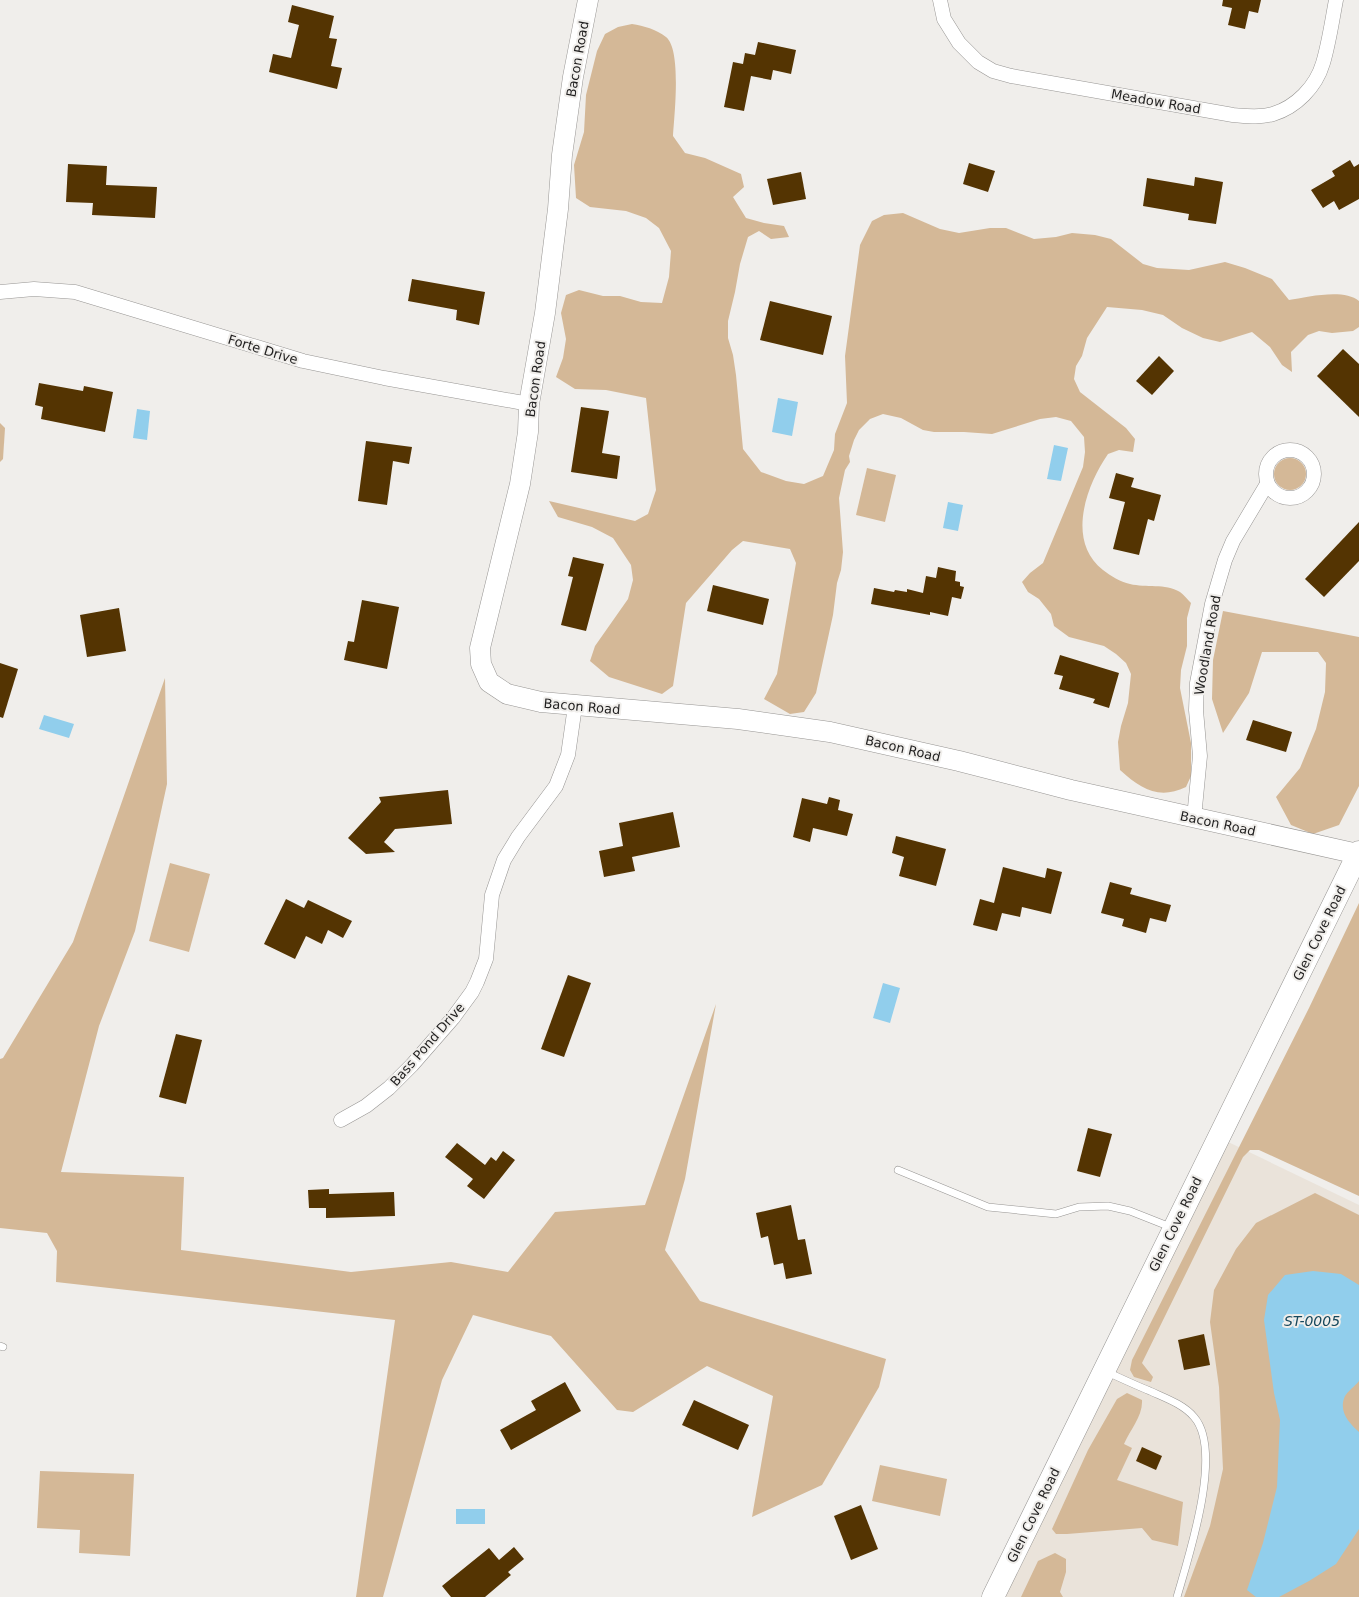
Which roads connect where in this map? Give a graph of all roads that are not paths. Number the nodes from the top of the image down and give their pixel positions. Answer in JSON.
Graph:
{"nodes":[{"id":1,"x":588,"y":0,"type":"edge"},
{"id":2,"x":940,"y":0,"type":"edge"},
{"id":3,"x":1336,"y":0,"type":"edge"},
{"id":4,"x":0,"y":292,"type":"edge"},
{"id":5,"x":529,"y":404,"type":"junction"},
{"id":6,"x":1267,"y":484,"type":"dead end"},
{"id":7,"x":575,"y":706,"type":"junction"},
{"id":8,"x":1194,"y":818,"type":"junction"},
{"id":9,"x":1358,"y":853,"type":"edge"},
{"id":10,"x":341,"y":1120,"type":"dead end"},
{"id":11,"x":898,"y":1170,"type":"dead end"},
{"id":12,"x":1173,"y":1228,"type":"junction"},
{"id":13,"x":1103,"y":1370,"type":"junction"},
{"id":14,"x":993,"y":1597,"type":"edge"},
{"id":15,"x":1177,"y":1597,"type":"edge"}],
"edges":[{"from":1,"to":5,"type":"street","name":"Bacon Road"},
{"from":2,"to":3,"type":"street","name":"Meadow Road"},
{"from":4,"to":5,"type":"street","name":"Forte Drive"},
{"from":5,"to":7,"type":"street","name":"Bacon Road"},
{"from":6,"to":8,"type":"street","name":"Woodland Road"},
{"from":7,"to":8,"type":"street","name":"Bacon Road"},
{"from":7,"to":10,"type":"street","name":"Bass Pond Drive"},
{"from":8,"to":9,"type":"street","name":"Bacon Road"},
{"from":9,"to":12,"type":"main road","name":"Glen Cove Road"},
{"from":11,"to":12,"type":"lane"},
{"from":12,"to":13,"type":"main road","name":"Glen Cove Road"},
{"from":13,"to":14,"type":"main road","name":"Glen Cove Road"},
{"from":13,"to":15,"type":"lane"}]}
